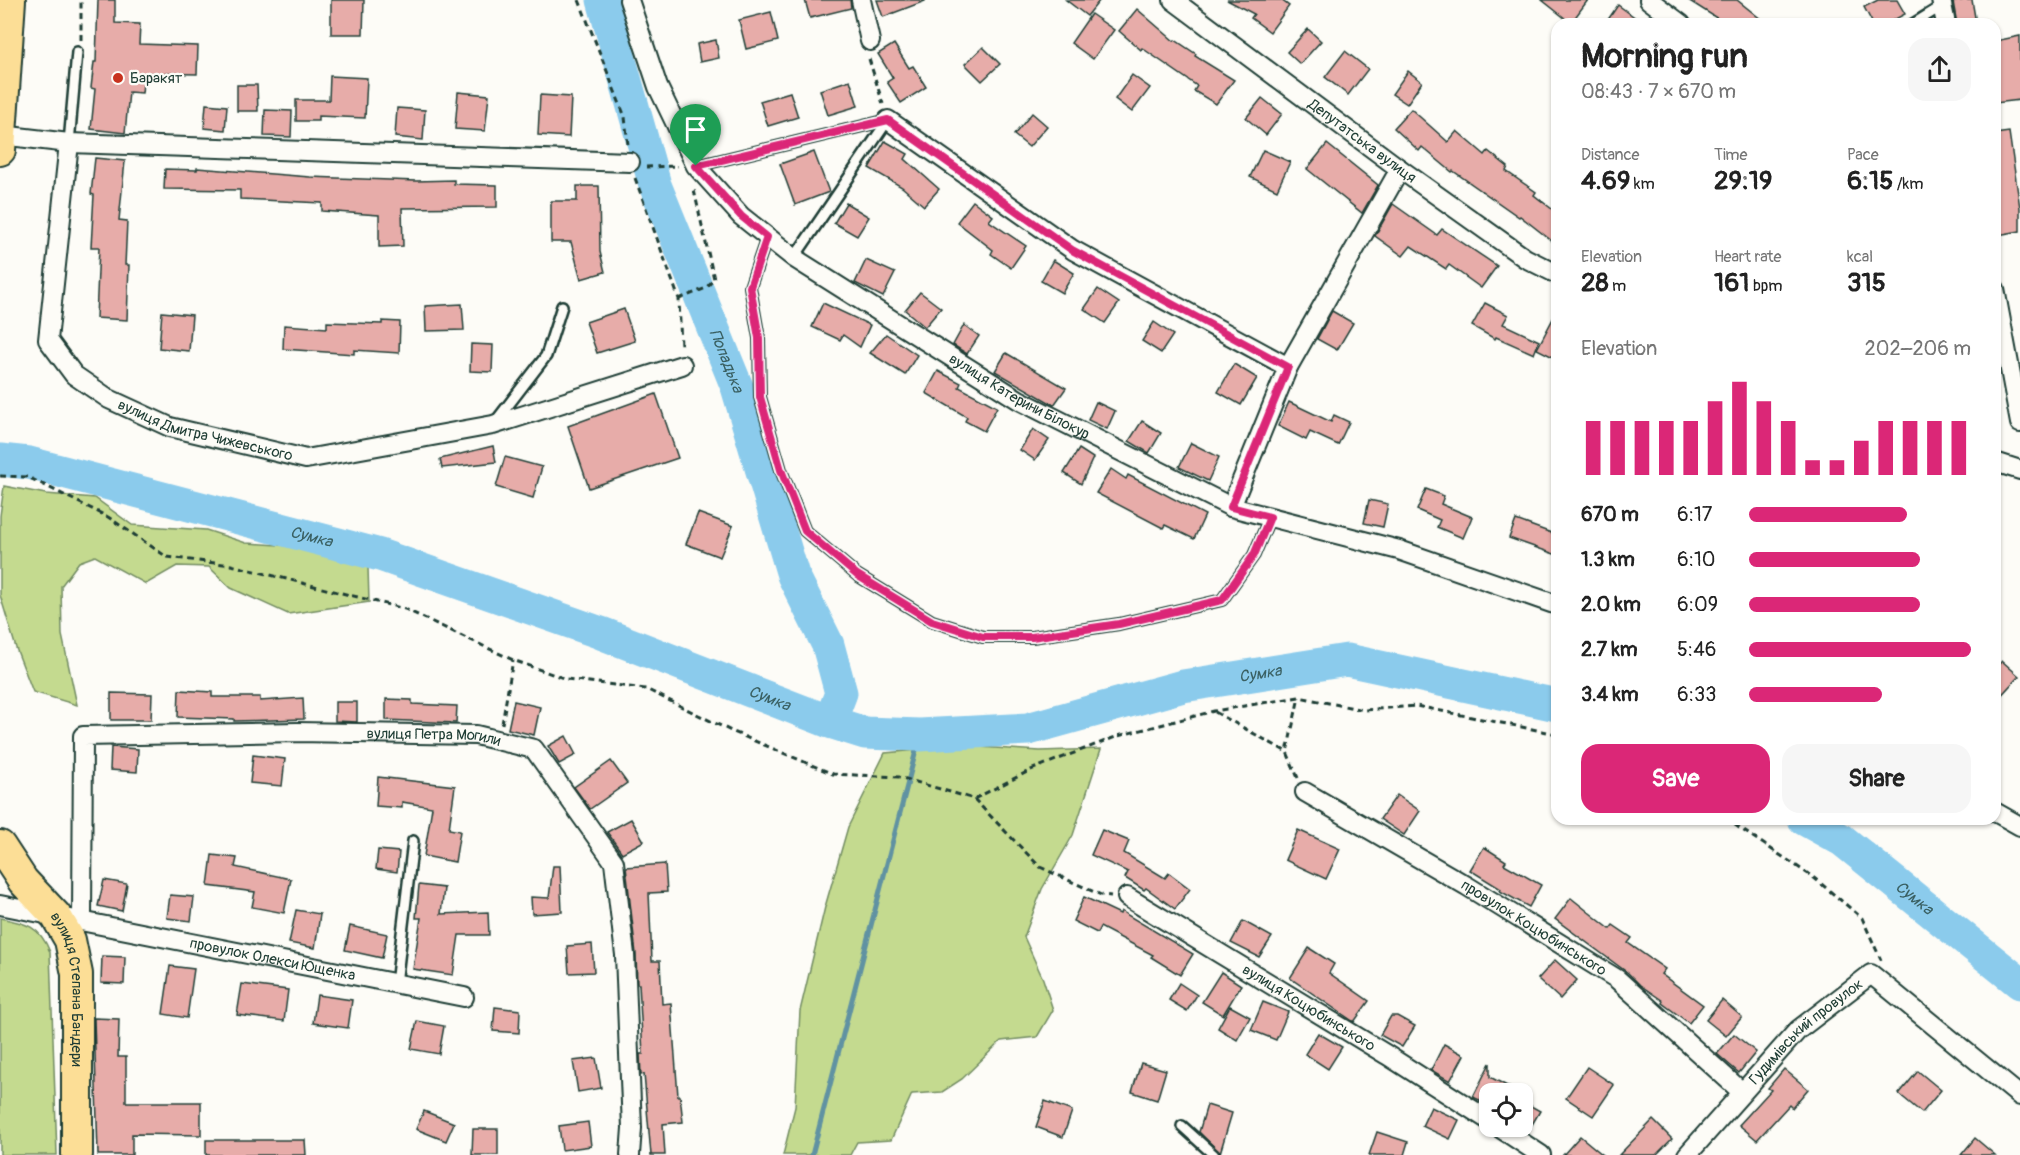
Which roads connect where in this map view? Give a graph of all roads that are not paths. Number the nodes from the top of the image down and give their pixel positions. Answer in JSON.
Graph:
{"nodes":[{"id":1,"x":10,"y":0,"type":"edge"},
{"id":2,"x":629,"y":0,"type":"edge"},
{"id":3,"x":861,"y":0,"type":"edge"},
{"id":4,"x":1173,"y":0,"type":"edge"},
{"id":5,"x":1649,"y":0,"type":"edge"},
{"id":6,"x":1943,"y":10,"type":"edge"},
{"id":7,"x":1673,"y":18,"type":"edge"},
{"id":8,"x":1926,"y":18,"type":"edge"},
{"id":9,"x":870,"y":41,"type":"road end"},
{"id":10,"x":76,"y":52,"type":"road end"},
{"id":11,"x":1,"y":100,"type":"edge"},
{"id":12,"x":888,"y":120,"type":"junction"},
{"id":13,"x":1,"y":135,"type":"edge"},
{"id":14,"x":69,"y":143,"type":"junction"},
{"id":15,"x":0,"y":150,"type":"edge"},
{"id":16,"x":636,"y":165,"type":"road end"},
{"id":17,"x":696,"y":166,"type":"junction"},
{"id":18,"x":1400,"y":169,"type":"junction"},
{"id":19,"x":767,"y":237,"type":"junction"},
{"id":20,"x":794,"y":258,"type":"junction"},
{"id":21,"x":1551,"y":271,"type":"edge"},
{"id":22,"x":562,"y":306,"type":"dead end"},
{"id":23,"x":2001,"y":321,"type":"edge"},
{"id":24,"x":682,"y":365,"type":"road end"},
{"id":25,"x":1288,"y":367,"type":"junction"},
{"id":26,"x":2020,"y":423,"type":"edge"},
{"id":27,"x":493,"y":425,"type":"junction"},
{"id":28,"x":2001,"y":464,"type":"edge"},
{"id":29,"x":2020,"y":470,"type":"edge"},
{"id":30,"x":1231,"y":507,"type":"junction"},
{"id":31,"x":1270,"y":517,"type":"junction"},
{"id":32,"x":1551,"y":603,"type":"edge"},
{"id":33,"x":1305,"y":792,"type":"road end"},
{"id":34,"x":2001,"y":815,"type":"edge"},
{"id":35,"x":2020,"y":826,"type":"edge"},
{"id":36,"x":413,"y":841,"type":"dead end"},
{"id":37,"x":0,"y":846,"type":"edge"},
{"id":38,"x":1127,"y":897,"type":"road end"},
{"id":39,"x":0,"y":905,"type":"edge"},
{"id":40,"x":69,"y":918,"type":"junction"},
{"id":41,"x":396,"y":984,"type":"junction"},
{"id":42,"x":464,"y":997,"type":"dead end"},
{"id":43,"x":1742,"y":1092,"type":"junction"},
{"id":44,"x":2020,"y":1096,"type":"edge"},
{"id":45,"x":1479,"y":1114,"type":"edge"},
{"id":46,"x":1182,"y":1126,"type":"dead end"},
{"id":47,"x":1514,"y":1137,"type":"edge"},
{"id":48,"x":77,"y":1155,"type":"edge"},
{"id":49,"x":630,"y":1155,"type":"edge"},
{"id":50,"x":1214,"y":1155,"type":"edge"},
{"id":51,"x":1541,"y":1155,"type":"edge"},
{"id":52,"x":1687,"y":1155,"type":"edge"}],
"edges":[{"from":1,"to":11,"type":"main road"},
{"from":2,"to":17,"type":"street","name":"вулиця Катерини Білокур"},
{"from":3,"to":9,"type":"street"},
{"from":4,"to":18,"type":"street","name":"Депутатська вулиця"},
{"from":5,"to":7,"type":"street"},
{"from":6,"to":8,"type":"lane"},
{"from":10,"to":14,"type":"lane"},
{"from":11,"to":13,"type":"main road"},
{"from":12,"to":17,"type":"lane"},
{"from":12,"to":20,"type":"lane"},
{"from":12,"to":25,"type":"street"},
{"from":13,"to":14,"type":"street"},
{"from":13,"to":15,"type":"main road"},
{"from":14,"to":16,"type":"street"},
{"from":14,"to":27,"type":"street","name":"вулиця Дмитра Чижевського"},
{"from":17,"to":19,"type":"street","name":"вулиця Катерини Білокур"},
{"from":18,"to":21,"type":"street","name":"Депутатська вулиця"},
{"from":18,"to":25,"type":"street"},
{"from":19,"to":20,"type":"street","name":"вулиця Катерини Білокур"},
{"from":19,"to":31,"type":"lane"},
{"from":20,"to":30,"type":"street","name":"вулиця Катерини Білокур"},
{"from":22,"to":27,"type":"lane"},
{"from":23,"to":26,"type":"street"},
{"from":24,"to":27,"type":"street","name":"вулиця Дмитра Чижевського"},
{"from":25,"to":30,"type":"street"},
{"from":28,"to":29,"type":"street"},
{"from":30,"to":31,"type":"street","name":"вулиця Катерини Білокур"},
{"from":31,"to":32,"type":"street","name":"вулиця Катерини Білокур"},
{"from":33,"to":43,"type":"street","name":"провулок Коцюбинського"},
{"from":34,"to":35,"type":"street"},
{"from":36,"to":41,"type":"lane"},
{"from":37,"to":40,"type":"main road","name":"вулиця Степана Бандери"},
{"from":38,"to":45,"type":"street","name":"вулиця Коцюбинського"},
{"from":39,"to":40,"type":"street","name":"провулок Олекси Ющенка"},
{"from":40,"to":41,"type":"street","name":"провулок Олекси Ющенка"},
{"from":40,"to":48,"type":"main road","name":"вулиця Степана Бандери"},
{"from":40,"to":49,"type":"street","name":"вулиця Петра Могили"},
{"from":41,"to":42,"type":"street","name":"провулок Олекси Ющенка"},
{"from":43,"to":44,"type":"street","name":"Гудимівський провулок"},
{"from":43,"to":52,"type":"street","name":"Гудимівський провулок"},
{"from":46,"to":50,"type":"lane"},
{"from":47,"to":51,"type":"street"}]}
